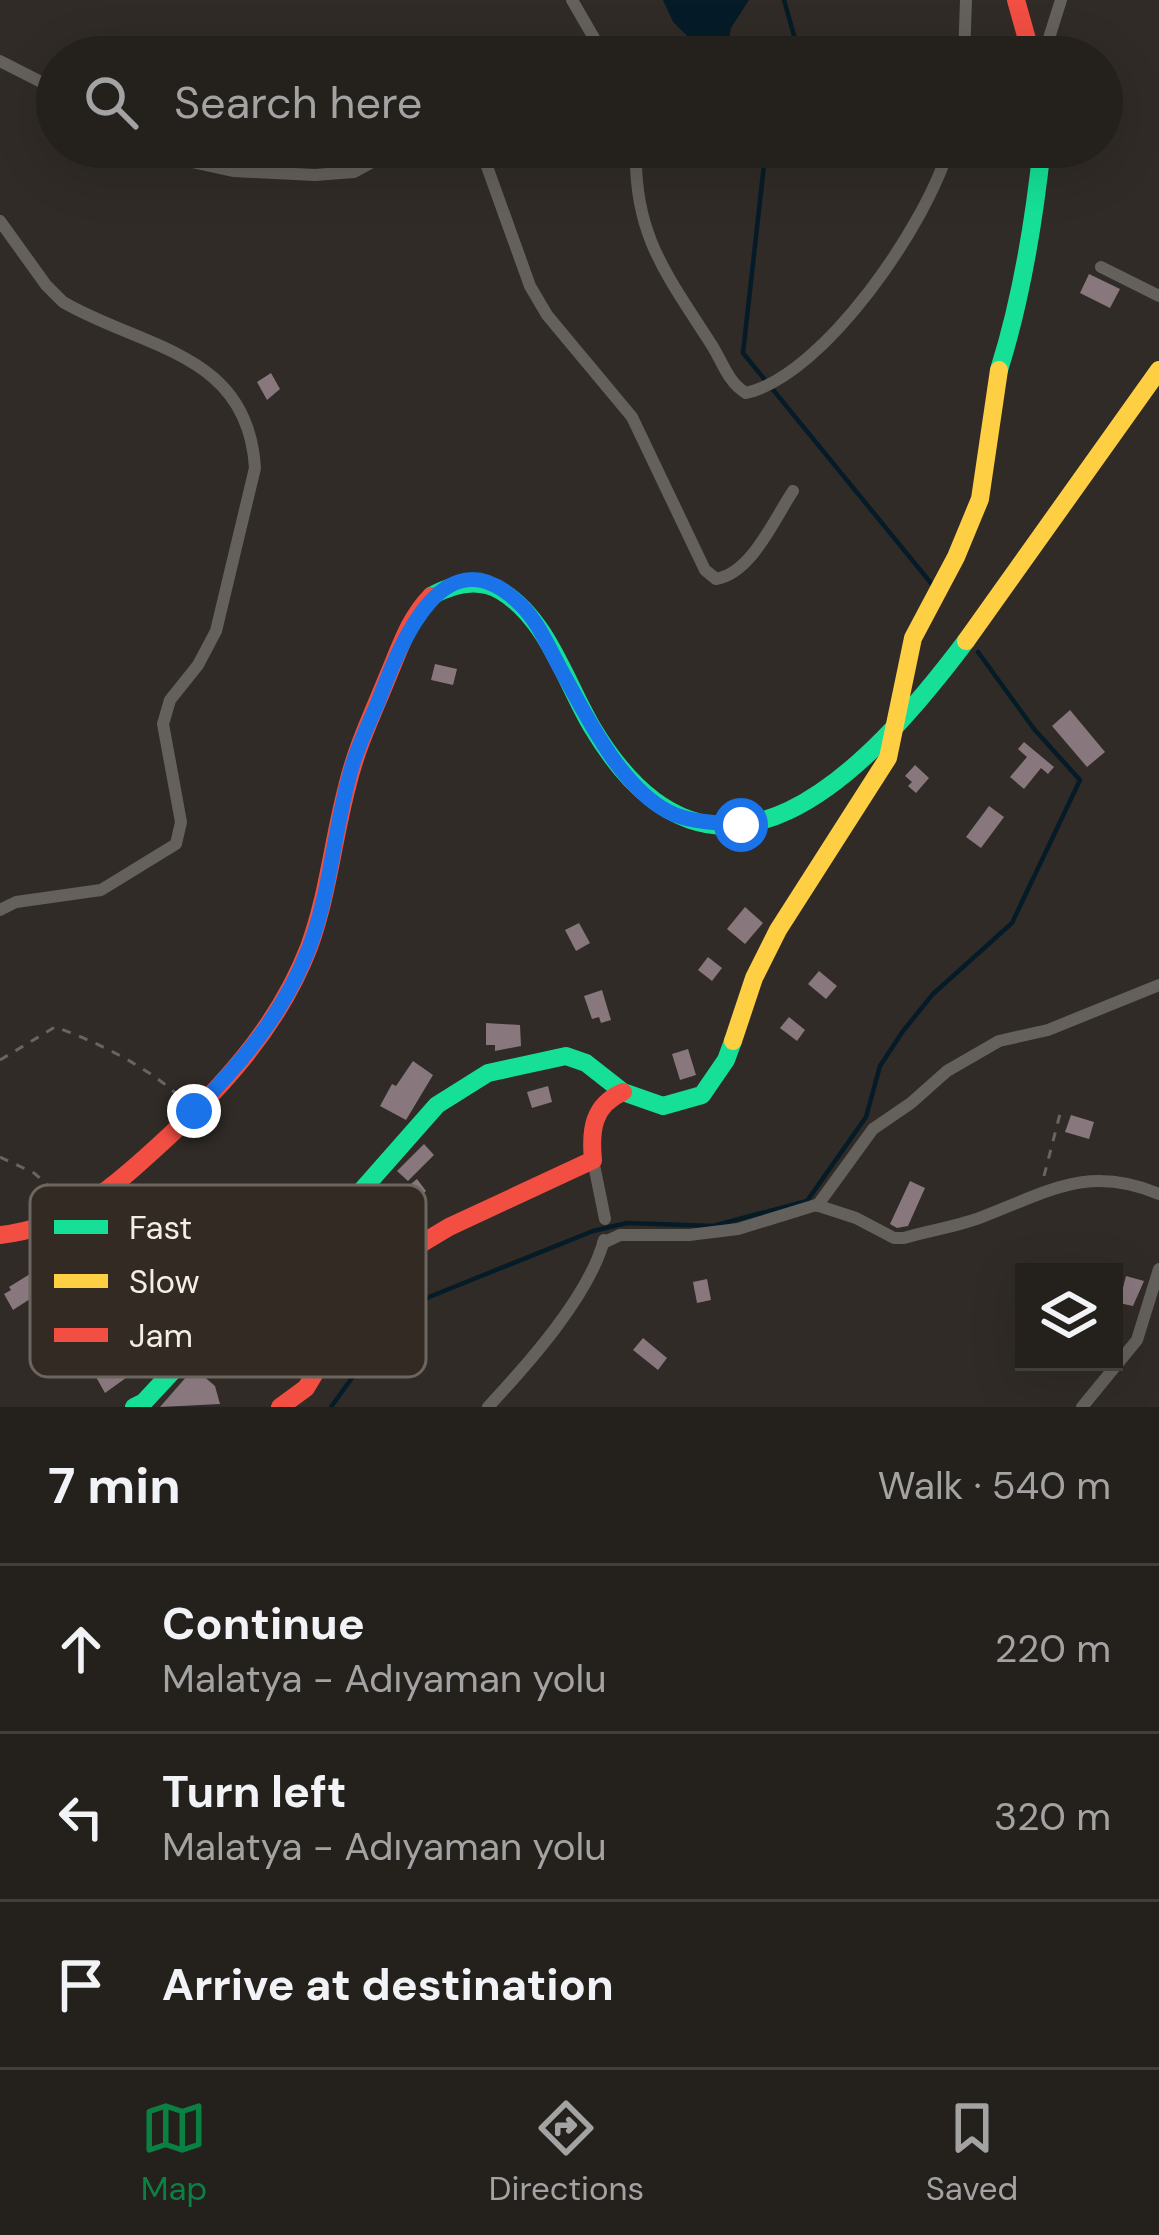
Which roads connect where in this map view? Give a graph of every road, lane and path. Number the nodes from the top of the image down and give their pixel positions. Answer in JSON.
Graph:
{"nodes":[{"id":1,"x":572,"y":0,"type":"edge"},
{"id":2,"x":966,"y":0,"type":"edge"},
{"id":3,"x":1016,"y":0,"type":"edge"},
{"id":4,"x":1061,"y":0,"type":"edge"},
{"id":5,"x":593,"y":36,"type":"edge"},
{"id":6,"x":965,"y":36,"type":"edge"},
{"id":7,"x":1026,"y":36,"type":"edge"},
{"id":8,"x":1050,"y":36,"type":"edge"},
{"id":9,"x":0,"y":61,"type":"edge"},
{"id":10,"x":36,"y":79,"type":"edge"},
{"id":11,"x":221,"y":168,"type":"edge"},
{"id":12,"x":361,"y":168,"type":"edge"},
{"id":13,"x":488,"y":168,"type":"edge"},
{"id":14,"x":636,"y":168,"type":"edge"},
{"id":15,"x":939,"y":168,"type":"edge"},
{"id":16,"x":1040,"y":168,"type":"edge"},
{"id":17,"x":0,"y":220,"type":"edge"},
{"id":18,"x":1101,"y":267,"type":"dead end"},
{"id":19,"x":1159,"y":296,"type":"edge"},
{"id":20,"x":1159,"y":370,"type":"edge"},
{"id":21,"x":793,"y":491,"type":"dead end"},
{"id":22,"x":895,"y":730,"type":"junction"},
{"id":23,"x":0,"y":910,"type":"edge"},
{"id":24,"x":1159,"y":985,"type":"edge"},
{"id":25,"x":0,"y":1060,"type":"edge"},
{"id":26,"x":623,"y":1092,"type":"junction"},
{"id":27,"x":194,"y":1111,"type":"junction"},
{"id":28,"x":1060,"y":1114,"type":"dead end"},
{"id":29,"x":0,"y":1156,"type":"edge"},
{"id":30,"x":593,"y":1160,"type":"junction"},
{"id":31,"x":48,"y":1185,"type":"edge"},
{"id":32,"x":115,"y":1185,"type":"edge"},
{"id":33,"x":366,"y":1185,"type":"edge"},
{"id":34,"x":1042,"y":1192,"type":"junction"},
{"id":35,"x":1159,"y":1194,"type":"edge"},
{"id":36,"x":817,"y":1206,"type":"junction"},
{"id":37,"x":604,"y":1232,"type":"junction"},
{"id":38,"x":30,"y":1233,"type":"edge"},
{"id":39,"x":0,"y":1234,"type":"edge"},
{"id":40,"x":426,"y":1241,"type":"edge"},
{"id":41,"x":1159,"y":1269,"type":"edge"},
{"id":42,"x":167,"y":1377,"type":"edge"},
{"id":43,"x":313,"y":1377,"type":"edge"},
{"id":44,"x":134,"y":1407,"type":"edge"},
{"id":45,"x":280,"y":1407,"type":"edge"},
{"id":46,"x":488,"y":1407,"type":"edge"},
{"id":47,"x":1082,"y":1407,"type":"edge"}],
"edges":[{"from":1,"to":5,"type":"street"},
{"from":2,"to":6,"type":"street"},
{"from":3,"to":7,"type":"main road"},
{"from":4,"to":8,"type":"street"},
{"from":9,"to":10,"type":"street"},
{"from":11,"to":12,"type":"street"},
{"from":13,"to":21,"type":"street"},
{"from":14,"to":15,"type":"street"},
{"from":16,"to":22,"type":"main road"},
{"from":17,"to":23,"type":"street"},
{"from":18,"to":19,"type":"street"},
{"from":20,"to":22,"type":"main road"},
{"from":22,"to":26,"type":"main road"},
{"from":22,"to":27,"type":"main road"},
{"from":24,"to":36,"type":"street"},
{"from":25,"to":27,"type":"path"},
{"from":26,"to":30,"type":"main road"},
{"from":26,"to":33,"type":"main road"},
{"from":27,"to":32,"type":"main road"},
{"from":28,"to":34,"type":"path"},
{"from":29,"to":31,"type":"path"},
{"from":30,"to":37,"type":"street"},
{"from":30,"to":40,"type":"main road"},
{"from":34,"to":35,"type":"street"},
{"from":34,"to":36,"type":"street"},
{"from":36,"to":37,"type":"street"},
{"from":37,"to":46,"type":"street"},
{"from":38,"to":39,"type":"main road"},
{"from":41,"to":47,"type":"street"},
{"from":42,"to":44,"type":"main road"},
{"from":43,"to":45,"type":"main road"}]}
